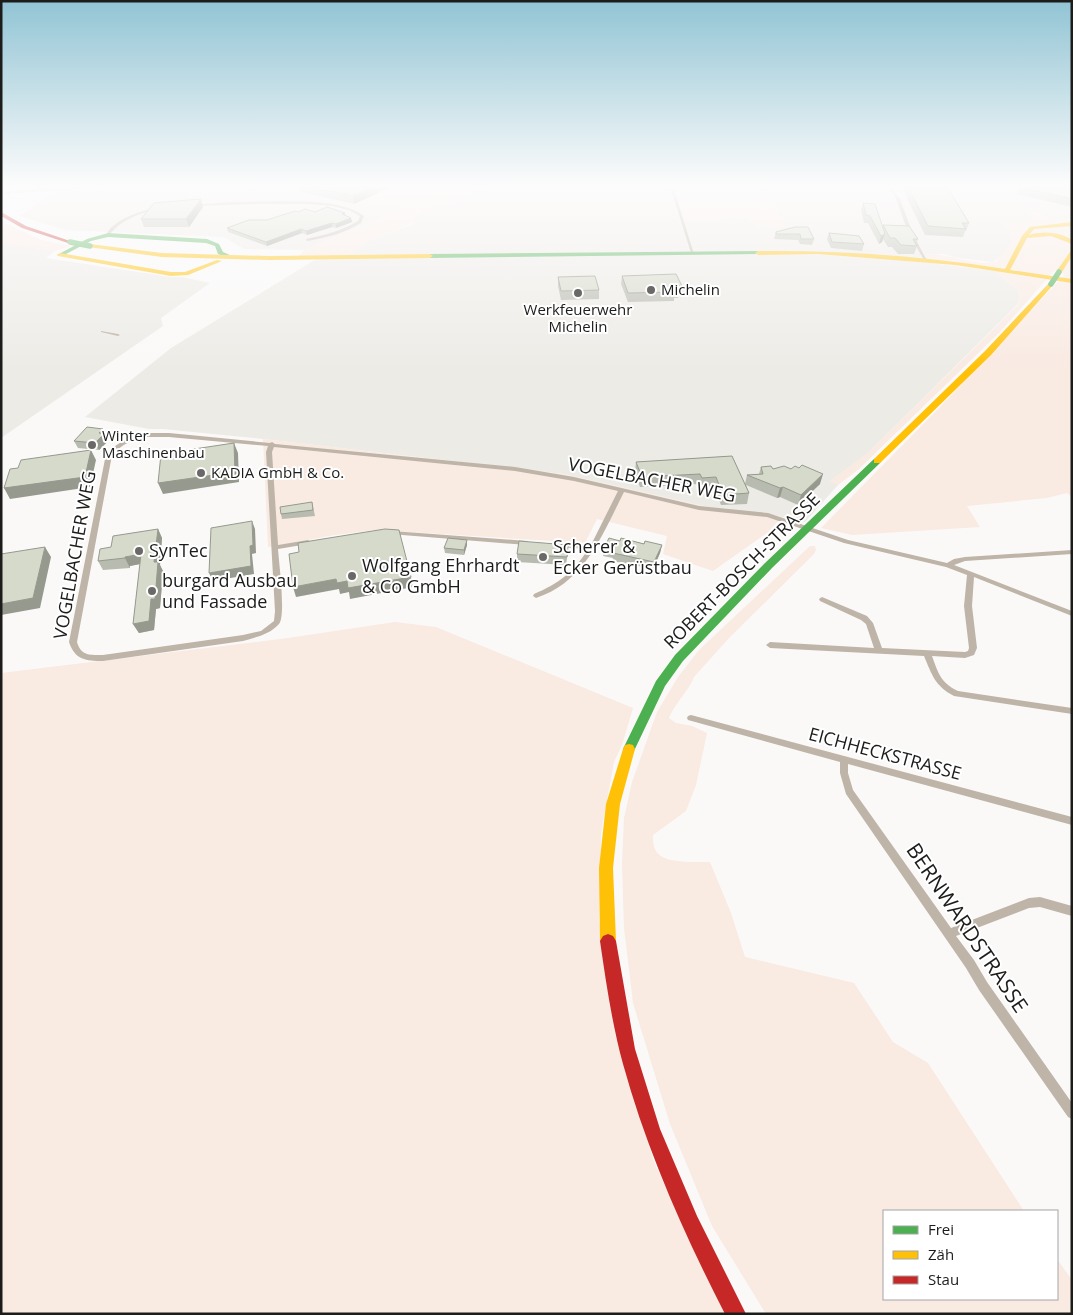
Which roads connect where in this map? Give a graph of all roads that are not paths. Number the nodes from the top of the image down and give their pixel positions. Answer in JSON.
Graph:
{"nodes":[{"id":1,"x":73,"y":248,"type":"edge"},
{"id":2,"x":109,"y":248,"type":"edge"},
{"id":3,"x":207,"y":248,"type":"edge"},
{"id":4,"x":218,"y":248,"type":"edge"},
{"id":5,"x":691,"y":248,"type":"edge"},
{"id":6,"x":919,"y":248,"type":"edge"},
{"id":7,"x":1021,"y":248,"type":"edge"},
{"id":8,"x":1023,"y":248,"type":"edge"},
{"id":9,"x":692,"y":253,"type":"junction"},
{"id":10,"x":162,"y":255,"type":"junction"},
{"id":11,"x":248,"y":258,"type":"junction"},
{"id":12,"x":926,"y":260,"type":"junction"},
{"id":13,"x":1065,"y":262,"type":"edge"},
{"id":14,"x":1015,"y":268,"type":"junction"},
{"id":15,"x":156,"y":272,"type":"junction"},
{"id":16,"x":1072,"y":281,"type":"edge"},
{"id":17,"x":103,"y":332,"type":"dead end"},
{"id":18,"x":118,"y":335,"type":"dead end"},
{"id":19,"x":272,"y":444,"type":"junction"},
{"id":20,"x":622,"y":490,"type":"junction"},
{"id":21,"x":808,"y":528,"type":"junction"},
{"id":22,"x":386,"y":533,"type":"edge"},
{"id":23,"x":312,"y":541,"type":"edge"},
{"id":24,"x":536,"y":543,"type":"edge"},
{"id":25,"x":555,"y":545,"type":"edge"},
{"id":26,"x":592,"y":547,"type":"junction"},
{"id":27,"x":275,"y":548,"type":"junction"},
{"id":28,"x":1072,"y":552,"type":"edge"},
{"id":29,"x":948,"y":565,"type":"junction"},
{"id":30,"x":971,"y":573,"type":"junction"},
{"id":31,"x":536,"y":596,"type":"dead end"},
{"id":32,"x":822,"y":598,"type":"dead end"},
{"id":33,"x":1072,"y":614,"type":"edge"},
{"id":34,"x":770,"y":644,"type":"dead end"},
{"id":35,"x":879,"y":650,"type":"junction"},
{"id":36,"x":928,"y":654,"type":"junction"},
{"id":37,"x":1072,"y":711,"type":"edge"},
{"id":38,"x":690,"y":718,"type":"dead end"},
{"id":39,"x":844,"y":760,"type":"junction"},
{"id":40,"x":1072,"y":821,"type":"edge"},
{"id":41,"x":1072,"y":911,"type":"edge"},
{"id":42,"x":949,"y":934,"type":"junction"},
{"id":43,"x":1072,"y":1113,"type":"edge"},
{"id":44,"x":736,"y":1314,"type":"edge"}],
"edges":[{"from":1,"to":15,"type":"street"},
{"from":2,"to":10,"type":"street","bridge":true},
{"from":3,"to":10,"type":"street"},
{"from":4,"to":11,"type":"street"},
{"from":5,"to":9,"type":"street"},
{"from":6,"to":12,"type":"street"},
{"from":7,"to":14,"type":"street"},
{"from":8,"to":14,"type":"street"},
{"from":9,"to":11,"type":"street"},
{"from":9,"to":12,"type":"street"},
{"from":10,"to":11,"type":"street"},
{"from":10,"to":15,"type":"street"},
{"from":11,"to":15,"type":"street"},
{"from":12,"to":14,"type":"street"},
{"from":13,"to":14,"type":"street"},
{"from":13,"to":16,"type":"street"},
{"from":13,"to":21,"type":"street","name":"ROBERT-BOSCH-STRASSE"},
{"from":17,"to":18,"type":"street"},
{"from":19,"to":20,"type":"street","name":"VOGELBACHER WEG"},
{"from":19,"to":27,"type":"street","name":"VOGELBACHER WEG"},
{"from":19,"to":27,"type":"street","name":"VOGELBACHER WEG"},
{"from":20,"to":21,"type":"street","name":"VOGELBACHER WEG"},
{"from":20,"to":26,"type":"street"},
{"from":21,"to":29,"type":"street","name":"VOGELBACHER WEG"},
{"from":21,"to":44,"type":"street","name":"ROBERT-BOSCH-STRASSE"},
{"from":22,"to":24,"type":"street"},
{"from":23,"to":27,"type":"street"},
{"from":25,"to":26,"type":"street"},
{"from":26,"to":31,"type":"street"},
{"from":28,"to":29,"type":"street"},
{"from":29,"to":30,"type":"street","name":"VOGELBACHER WEG"},
{"from":30,"to":33,"type":"street","name":"VOGELBACHER WEG"},
{"from":30,"to":36,"type":"street"},
{"from":32,"to":35,"type":"street"},
{"from":34,"to":35,"type":"street"},
{"from":35,"to":36,"type":"street"},
{"from":36,"to":37,"type":"street"},
{"from":38,"to":39,"type":"street","name":"EICHHECKSTRASSE"},
{"from":39,"to":40,"type":"street","name":"EICHHECKSTRASSE"},
{"from":39,"to":42,"type":"street","name":"BERNWARDSTRASSE"},
{"from":41,"to":42,"type":"street"},
{"from":42,"to":43,"type":"street","name":"BERNWARDSTRASSE"}]}
